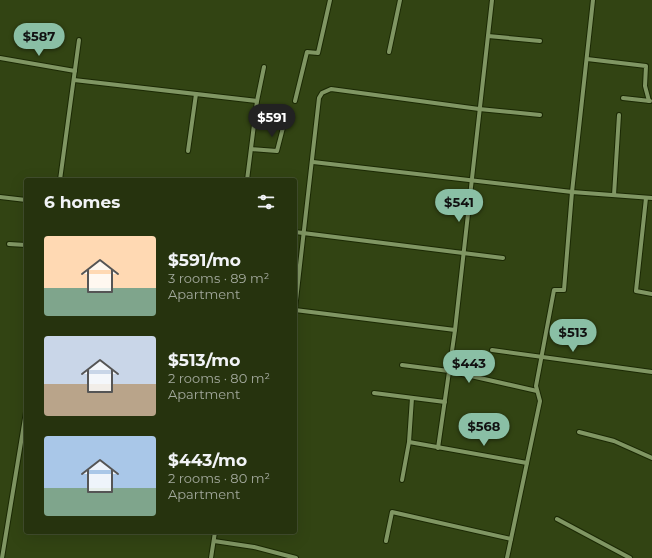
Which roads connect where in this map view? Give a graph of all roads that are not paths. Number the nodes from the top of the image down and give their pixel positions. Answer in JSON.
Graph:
{"nodes":[{"id":1,"x":330,"y":0,"type":"edge"},
{"id":2,"x":400,"y":0,"type":"edge"},
{"id":3,"x":492,"y":0,"type":"edge"},
{"id":4,"x":593,"y":0,"type":"edge"},
{"id":5,"x":488,"y":36,"type":"junction"},
{"id":6,"x":79,"y":40,"type":"dead end"},
{"id":7,"x":540,"y":40,"type":"dead end"},
{"id":8,"x":389,"y":52,"type":"dead end"},
{"id":9,"x":0,"y":58,"type":"edge"},
{"id":10,"x":587,"y":59,"type":"junction"},
{"id":11,"x":264,"y":67,"type":"dead end"},
{"id":12,"x":75,"y":71,"type":"junction"},
{"id":13,"x":74,"y":80,"type":"junction"},
{"id":14,"x":196,"y":94,"type":"junction"},
{"id":15,"x":623,"y":98,"type":"dead end"},
{"id":16,"x":257,"y":101,"type":"junction"},
{"id":17,"x":295,"y":101,"type":"dead end"},
{"id":18,"x":651,"y":101,"type":"edge"},
{"id":19,"x":479,"y":109,"type":"junction"},
{"id":20,"x":540,"y":115,"type":"dead end"},
{"id":21,"x":619,"y":115,"type":"dead end"},
{"id":22,"x":286,"y":116,"type":"dead end"},
{"id":23,"x":251,"y":149,"type":"junction"},
{"id":24,"x":188,"y":151,"type":"dead end"},
{"id":25,"x":313,"y":162,"type":"junction"},
{"id":26,"x":60,"y":178,"type":"edge"},
{"id":27,"x":247,"y":178,"type":"edge"},
{"id":28,"x":472,"y":181,"type":"junction"},
{"id":29,"x":572,"y":192,"type":"junction"},
{"id":30,"x":614,"y":195,"type":"junction"},
{"id":31,"x":0,"y":197,"type":"edge"},
{"id":32,"x":646,"y":198,"type":"junction"},
{"id":33,"x":652,"y":198,"type":"edge"},
{"id":34,"x":24,"y":200,"type":"edge"},
{"id":35,"x":297,"y":232,"type":"edge"},
{"id":36,"x":303,"y":232,"type":"junction"},
{"id":37,"x":9,"y":244,"type":"dead end"},
{"id":38,"x":24,"y":245,"type":"edge"},
{"id":39,"x":463,"y":254,"type":"junction"},
{"id":40,"x":503,"y":258,"type":"dead end"},
{"id":41,"x":297,"y":290,"type":"edge"},
{"id":42,"x":652,"y":294,"type":"edge"},
{"id":43,"x":297,"y":309,"type":"edge"},
{"id":44,"x":455,"y":330,"type":"junction"},
{"id":45,"x":492,"y":350,"type":"dead end"},
{"id":46,"x":541,"y":356,"type":"junction"},
{"id":47,"x":402,"y":365,"type":"dead end"},
{"id":48,"x":449,"y":371,"type":"junction"},
{"id":49,"x":652,"y":372,"type":"edge"},
{"id":50,"x":537,"y":392,"type":"junction"},
{"id":51,"x":374,"y":393,"type":"dead end"},
{"id":52,"x":412,"y":398,"type":"junction"},
{"id":53,"x":445,"y":402,"type":"junction"},
{"id":54,"x":24,"y":424,"type":"edge"},
{"id":55,"x":579,"y":432,"type":"dead end"},
{"id":56,"x":409,"y":442,"type":"junction"},
{"id":57,"x":438,"y":448,"type":"junction"},
{"id":58,"x":652,"y":458,"type":"edge"},
{"id":59,"x":527,"y":463,"type":"junction"},
{"id":60,"x":402,"y":480,"type":"dead end"},
{"id":61,"x":557,"y":519,"type":"dead end"},
{"id":62,"x":215,"y":534,"type":"edge"},
{"id":63,"x":511,"y":539,"type":"junction"},
{"id":64,"x":214,"y":541,"type":"junction"},
{"id":65,"x":386,"y":541,"type":"dead end"},
{"id":66,"x":2,"y":558,"type":"edge"},
{"id":67,"x":211,"y":558,"type":"edge"},
{"id":68,"x":296,"y":558,"type":"edge"},
{"id":69,"x":507,"y":558,"type":"edge"},
{"id":70,"x":630,"y":558,"type":"edge"}],
"edges":[{"from":1,"to":17,"type":"street"},
{"from":2,"to":8,"type":"street"},
{"from":3,"to":5,"type":"street"},
{"from":4,"to":10,"type":"street"},
{"from":5,"to":7,"type":"street"},
{"from":5,"to":19,"type":"street"},
{"from":6,"to":12,"type":"street"},
{"from":9,"to":12,"type":"street"},
{"from":10,"to":18,"type":"street"},
{"from":10,"to":29,"type":"street"},
{"from":11,"to":16,"type":"street"},
{"from":12,"to":13,"type":"street"},
{"from":13,"to":14,"type":"street"},
{"from":13,"to":26,"type":"street"},
{"from":14,"to":16,"type":"street"},
{"from":14,"to":24,"type":"street"},
{"from":15,"to":18,"type":"street"},
{"from":16,"to":23,"type":"street"},
{"from":19,"to":20,"type":"street"},
{"from":19,"to":25,"type":"street"},
{"from":19,"to":28,"type":"street"},
{"from":21,"to":30,"type":"street"},
{"from":22,"to":23,"type":"street"},
{"from":23,"to":27,"type":"street"},
{"from":25,"to":28,"type":"street"},
{"from":25,"to":36,"type":"street"},
{"from":28,"to":29,"type":"street"},
{"from":28,"to":39,"type":"street"},
{"from":29,"to":30,"type":"street"},
{"from":29,"to":46,"type":"street"},
{"from":30,"to":32,"type":"street"},
{"from":31,"to":34,"type":"street"},
{"from":32,"to":33,"type":"street"},
{"from":32,"to":42,"type":"street"},
{"from":35,"to":36,"type":"street"},
{"from":36,"to":39,"type":"street"},
{"from":36,"to":41,"type":"street"},
{"from":37,"to":38,"type":"street"},
{"from":39,"to":40,"type":"street"},
{"from":39,"to":44,"type":"street"},
{"from":43,"to":44,"type":"street"},
{"from":44,"to":48,"type":"street"},
{"from":45,"to":46,"type":"street"},
{"from":46,"to":49,"type":"street"},
{"from":46,"to":50,"type":"street"},
{"from":47,"to":48,"type":"street"},
{"from":48,"to":50,"type":"street"},
{"from":48,"to":53,"type":"street"},
{"from":50,"to":59,"type":"street"},
{"from":51,"to":52,"type":"street"},
{"from":52,"to":53,"type":"street"},
{"from":52,"to":56,"type":"street"},
{"from":53,"to":57,"type":"street"},
{"from":54,"to":66,"type":"street"},
{"from":55,"to":58,"type":"street"},
{"from":56,"to":57,"type":"street"},
{"from":56,"to":60,"type":"street"},
{"from":57,"to":59,"type":"street"},
{"from":59,"to":63,"type":"street"},
{"from":61,"to":70,"type":"street"},
{"from":62,"to":64,"type":"street"},
{"from":63,"to":65,"type":"street"},
{"from":63,"to":69,"type":"street"},
{"from":64,"to":67,"type":"street"},
{"from":64,"to":68,"type":"street"}]}
